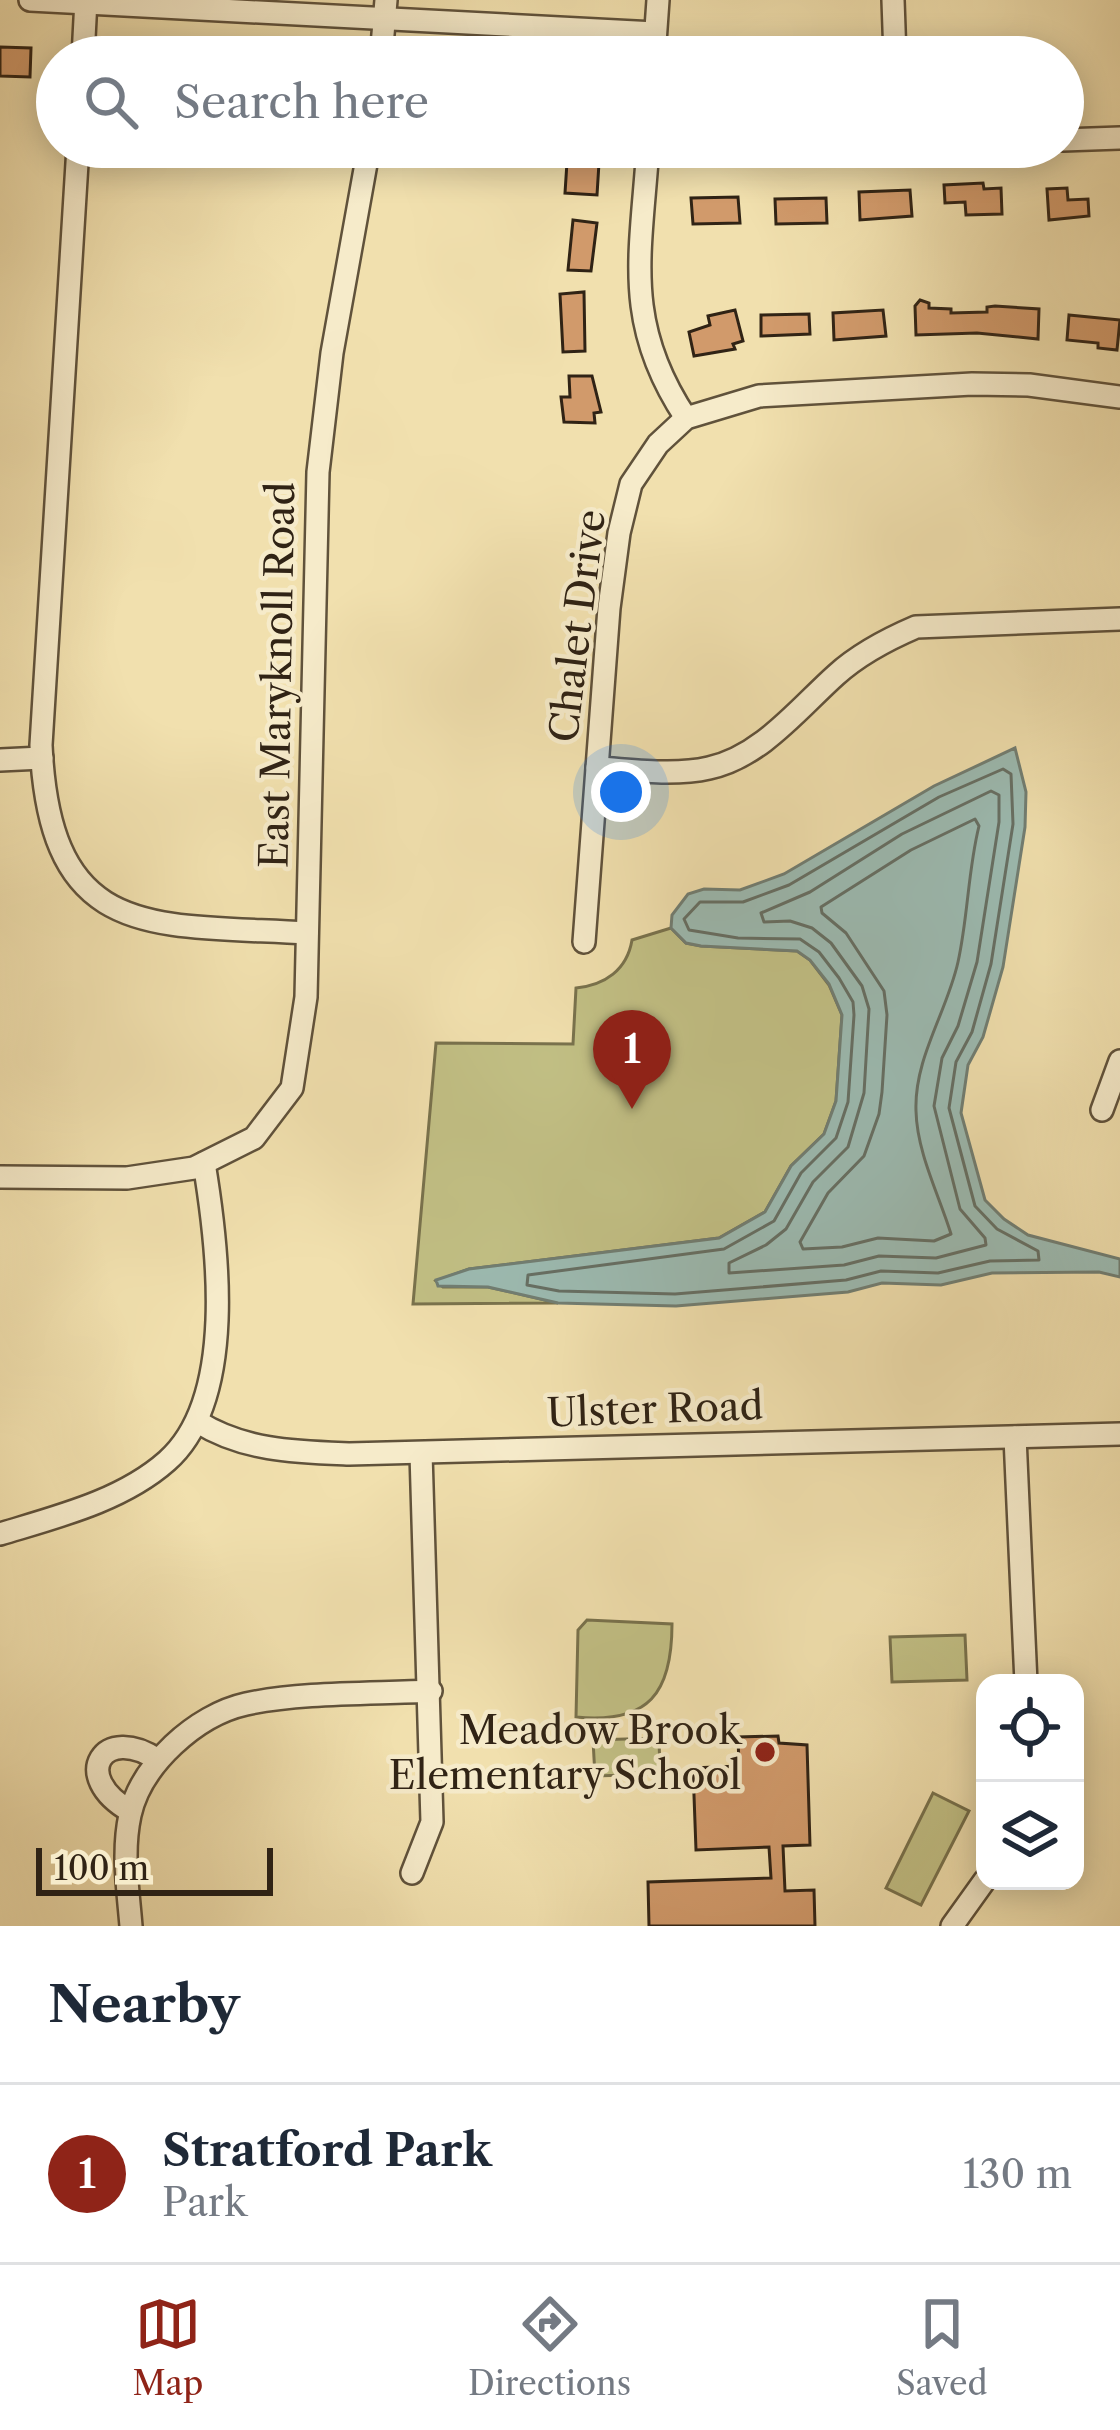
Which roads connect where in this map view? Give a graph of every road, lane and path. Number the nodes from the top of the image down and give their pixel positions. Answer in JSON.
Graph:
{"nodes":[{"id":1,"x":30,"y":0,"type":"edge"},
{"id":2,"x":658,"y":0,"type":"edge"},
{"id":3,"x":893,"y":0,"type":"edge"},
{"id":4,"x":86,"y":1,"type":"edge"},
{"id":5,"x":386,"y":9,"type":"edge"},
{"id":6,"x":656,"y":34,"type":"joint"},
{"id":7,"x":84,"y":36,"type":"edge"},
{"id":8,"x":894,"y":36,"type":"edge"},
{"id":9,"x":1120,"y":138,"type":"edge"},
{"id":10,"x":1084,"y":139,"type":"edge"},
{"id":11,"x":77,"y":168,"type":"edge"},
{"id":12,"x":365,"y":168,"type":"edge"},
{"id":13,"x":647,"y":168,"type":"edge"},
{"id":14,"x":1120,"y":397,"type":"edge"},
{"id":15,"x":686,"y":418,"type":"junction"},
{"id":16,"x":1120,"y":619,"type":"edge"},
{"id":17,"x":42,"y":758,"type":"junction"},
{"id":18,"x":0,"y":760,"type":"edge"},
{"id":19,"x":597,"y":768,"type":"junction"},
{"id":20,"x":307,"y":933,"type":"junction"},
{"id":21,"x":584,"y":942,"type":"dead end"},
{"id":22,"x":1120,"y":1061,"type":"edge"},
{"id":23,"x":1102,"y":1110,"type":"dead end"},
{"id":24,"x":205,"y":1163,"type":"junction"},
{"id":25,"x":0,"y":1178,"type":"edge"},
{"id":26,"x":198,"y":1423,"type":"junction"},
{"id":27,"x":1120,"y":1434,"type":"edge"},
{"id":28,"x":1015,"y":1437,"type":"junction"},
{"id":29,"x":421,"y":1453,"type":"junction"},
{"id":30,"x":0,"y":1534,"type":"edge"},
{"id":31,"x":1026,"y":1674,"type":"edge"},
{"id":32,"x":431,"y":1690,"type":"junction"},
{"id":33,"x":158,"y":1760,"type":"junction"},
{"id":34,"x":130,"y":1811,"type":"junction"},
{"id":35,"x":412,"y":1873,"type":"dead end"},
{"id":36,"x":978,"y":1890,"type":"edge"},
{"id":37,"x":131,"y":1926,"type":"edge"},
{"id":38,"x":952,"y":1926,"type":"edge"}],
"edges":[{"from":1,"to":4,"type":"street"},
{"from":2,"to":6,"type":"street"},
{"from":3,"to":8,"type":"street"},
{"from":4,"to":5,"type":"street"},
{"from":4,"to":7,"type":"street"},
{"from":5,"to":6,"type":"street"},
{"from":9,"to":10,"type":"street"},
{"from":11,"to":17,"type":"street"},
{"from":12,"to":20,"type":"street","name":"East Maryknoll Road"},
{"from":13,"to":15,"type":"street"},
{"from":14,"to":15,"type":"street"},
{"from":15,"to":19,"type":"street","name":"Chalet Drive"},
{"from":16,"to":19,"type":"street"},
{"from":17,"to":18,"type":"street"},
{"from":17,"to":20,"type":"street"},
{"from":19,"to":21,"type":"street","name":"Chalet Drive"},
{"from":20,"to":24,"type":"street","name":"East Maryknoll Road"},
{"from":22,"to":23,"type":"street"},
{"from":24,"to":25,"type":"street","name":"East Maryknoll Road"},
{"from":24,"to":26,"type":"street"},
{"from":26,"to":29,"type":"street","name":"Ulster Road"},
{"from":26,"to":30,"type":"street"},
{"from":27,"to":28,"type":"street","name":"Ulster Road"},
{"from":28,"to":29,"type":"street","name":"Ulster Road"},
{"from":28,"to":31,"type":"street"},
{"from":29,"to":32,"type":"street"},
{"from":32,"to":33,"type":"street"},
{"from":32,"to":35,"type":"street"},
{"from":33,"to":34,"type":"street"},
{"from":33,"to":34,"type":"street"},
{"from":34,"to":37,"type":"street"},
{"from":36,"to":38,"type":"street"}]}
